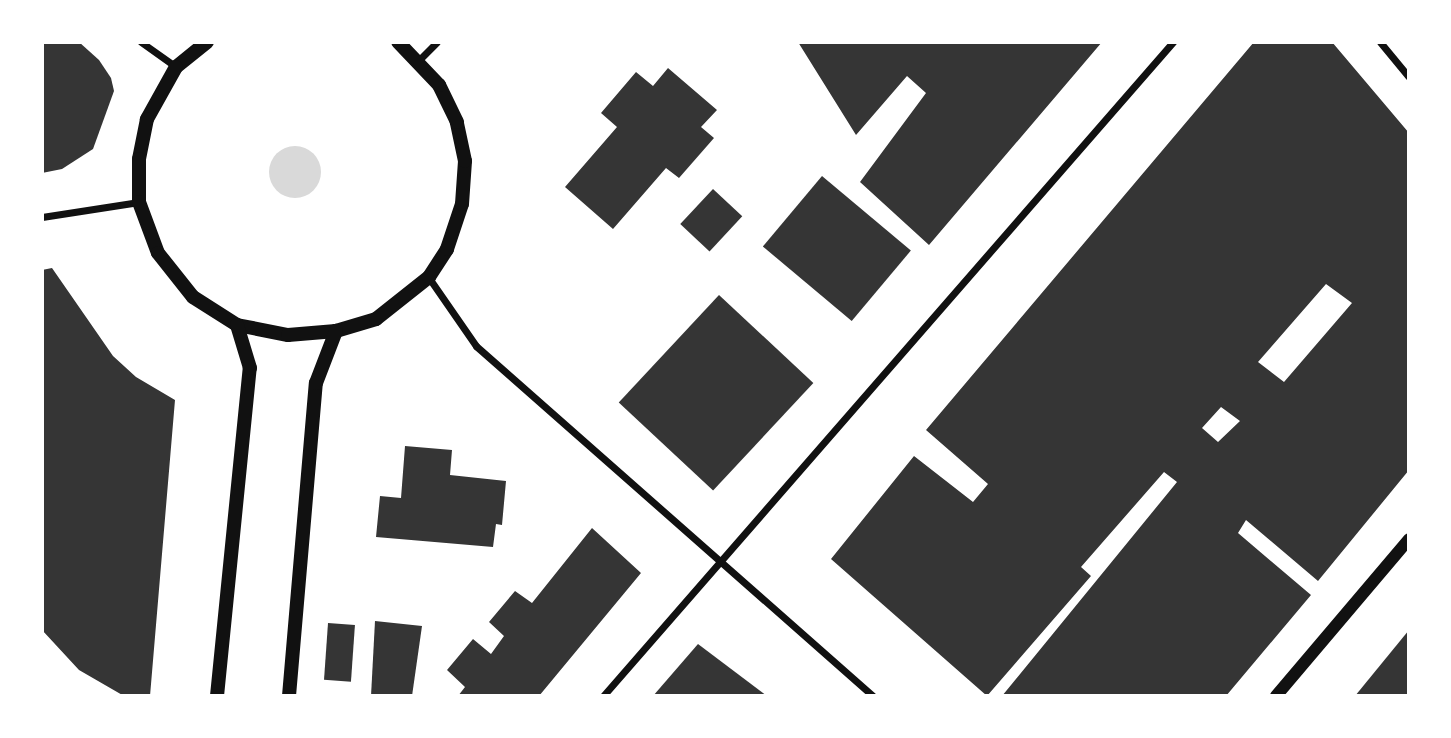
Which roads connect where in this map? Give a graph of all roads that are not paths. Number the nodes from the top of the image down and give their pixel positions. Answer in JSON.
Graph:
{"nodes":[{"id":1,"x":141,"y":42,"type":"edge"},
{"id":2,"x":207,"y":42,"type":"edge"},
{"id":3,"x":398,"y":42,"type":"edge"},
{"id":4,"x":437,"y":42,"type":"edge"},
{"id":5,"x":1173,"y":42,"type":"edge"},
{"id":6,"x":1380,"y":42,"type":"edge"},
{"id":7,"x":419,"y":60,"type":"junction"},
{"id":8,"x":176,"y":67,"type":"junction"},
{"id":9,"x":1409,"y":77,"type":"edge"},
{"id":10,"x":139,"y":202,"type":"junction"},
{"id":11,"x":42,"y":217,"type":"edge"},
{"id":12,"x":429,"y":278,"type":"junction"},
{"id":13,"x":237,"y":325,"type":"junction"},
{"id":14,"x":336,"y":331,"type":"junction"},
{"id":15,"x":1409,"y":539,"type":"edge"},
{"id":16,"x":718,"y":560,"type":"junction"},
{"id":17,"x":217,"y":696,"type":"edge"},
{"id":18,"x":289,"y":696,"type":"edge"},
{"id":19,"x":603,"y":696,"type":"edge"},
{"id":20,"x":873,"y":696,"type":"edge"},
{"id":21,"x":1276,"y":696,"type":"edge"}],
"edges":[{"from":1,"to":8,"type":"street"},
{"from":2,"to":8,"type":"main road"},
{"from":3,"to":7,"type":"main road"},
{"from":4,"to":7,"type":"street"},
{"from":5,"to":16,"type":"street"},
{"from":6,"to":9,"type":"street"},
{"from":7,"to":12,"type":"main road"},
{"from":8,"to":10,"type":"main road"},
{"from":10,"to":11,"type":"street"},
{"from":10,"to":13,"type":"main road"},
{"from":12,"to":14,"type":"main road"},
{"from":12,"to":16,"type":"street"},
{"from":13,"to":14,"type":"main road"},
{"from":13,"to":17,"type":"main road"},
{"from":14,"to":18,"type":"main road"},
{"from":15,"to":21,"type":"street"},
{"from":16,"to":19,"type":"street"},
{"from":16,"to":20,"type":"street"}]}
